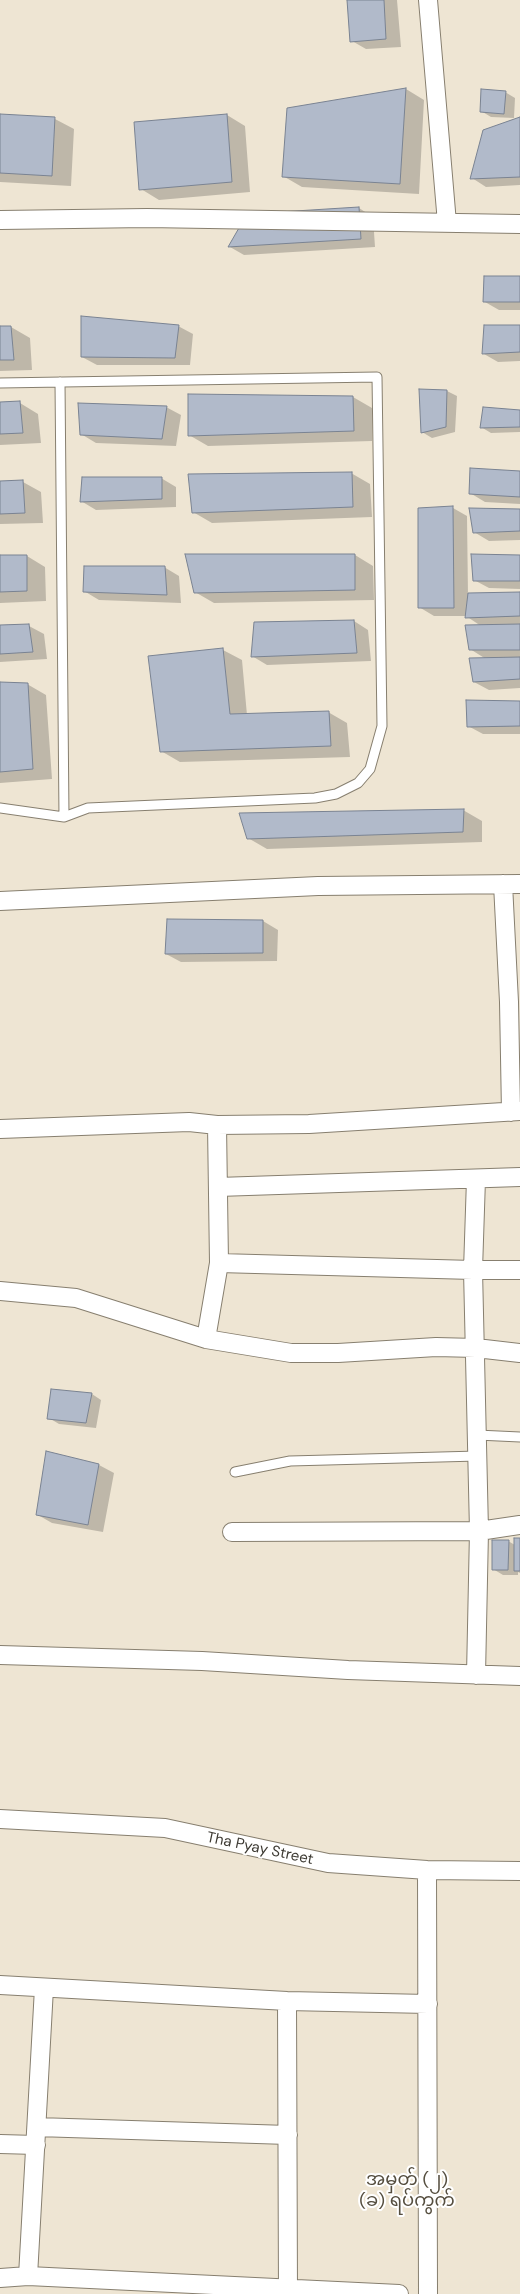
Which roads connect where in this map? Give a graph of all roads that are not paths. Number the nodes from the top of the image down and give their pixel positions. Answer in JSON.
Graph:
{"nodes":[{"id":1,"x":428,"y":0,"type":"edge"},
{"id":2,"x":0,"y":220,"type":"edge"},
{"id":3,"x":446,"y":223,"type":"junction"},
{"id":4,"x":520,"y":224,"type":"edge"},
{"id":5,"x":60,"y":382,"type":"junction"},
{"id":6,"x":0,"y":383,"type":"edge"},
{"id":7,"x":0,"y":808,"type":"edge"},
{"id":8,"x":64,"y":817,"type":"junction"},
{"id":9,"x":512,"y":884,"type":"edge"},
{"id":10,"x":0,"y":901,"type":"edge"},
{"id":11,"x":516,"y":1112,"type":"edge"},
{"id":12,"x":217,"y":1125,"type":"junction"},
{"id":13,"x":0,"y":1129,"type":"edge"},
{"id":14,"x":520,"y":1177,"type":"edge"},
{"id":15,"x":476,"y":1179,"type":"junction"},
{"id":16,"x":218,"y":1187,"type":"junction"},
{"id":17,"x":219,"y":1263,"type":"junction"},
{"id":18,"x":473,"y":1270,"type":"junction"},
{"id":19,"x":520,"y":1270,"type":"edge"},
{"id":20,"x":0,"y":1290,"type":"edge"},
{"id":21,"x":206,"y":1339,"type":"junction"},
{"id":22,"x":476,"y":1348,"type":"junction"},
{"id":23,"x":520,"y":1353,"type":"edge"},
{"id":24,"x":477,"y":1435,"type":"junction"},
{"id":25,"x":520,"y":1438,"type":"edge"},
{"id":26,"x":478,"y":1456,"type":"junction"},
{"id":27,"x":235,"y":1472,"type":"dead end"},
{"id":28,"x":520,"y":1525,"type":"edge"},
{"id":29,"x":479,"y":1531,"type":"junction"},
{"id":30,"x":232,"y":1532,"type":"dead end"},
{"id":31,"x":0,"y":1655,"type":"edge"},
{"id":32,"x":476,"y":1675,"type":"junction"},
{"id":33,"x":520,"y":1676,"type":"edge"},
{"id":34,"x":0,"y":1819,"type":"edge"},
{"id":35,"x":427,"y":1870,"type":"junction"},
{"id":36,"x":520,"y":1871,"type":"edge"},
{"id":37,"x":0,"y":1985,"type":"edge"},
{"id":38,"x":44,"y":1988,"type":"junction"},
{"id":39,"x":287,"y":2000,"type":"junction"},
{"id":40,"x":428,"y":2004,"type":"junction"},
{"id":41,"x":37,"y":2127,"type":"junction"},
{"id":42,"x":288,"y":2135,"type":"junction"},
{"id":43,"x":0,"y":2144,"type":"edge"},
{"id":44,"x":36,"y":2145,"type":"junction"},
{"id":45,"x":28,"y":2276,"type":"junction"},
{"id":46,"x":0,"y":2278,"type":"edge"},
{"id":47,"x":288,"y":2291,"type":"edge"},
{"id":48,"x":399,"y":2294,"type":"edge"},
{"id":49,"x":428,"y":2294,"type":"edge"}],
"edges":[{"from":1,"to":3,"type":"street"},
{"from":2,"to":3,"type":"street"},
{"from":3,"to":4,"type":"street"},
{"from":5,"to":6,"type":"lane"},
{"from":5,"to":8,"type":"lane"},
{"from":5,"to":8,"type":"lane"},
{"from":7,"to":8,"type":"lane"},
{"from":9,"to":10,"type":"street"},
{"from":9,"to":11,"type":"street"},
{"from":11,"to":12,"type":"street"},
{"from":12,"to":13,"type":"street"},
{"from":12,"to":16,"type":"street"},
{"from":14,"to":15,"type":"street"},
{"from":15,"to":16,"type":"street"},
{"from":15,"to":18,"type":"street"},
{"from":16,"to":17,"type":"street"},
{"from":17,"to":18,"type":"street"},
{"from":17,"to":21,"type":"street"},
{"from":18,"to":19,"type":"street"},
{"from":18,"to":22,"type":"street"},
{"from":20,"to":21,"type":"street"},
{"from":21,"to":22,"type":"street"},
{"from":22,"to":23,"type":"street"},
{"from":22,"to":24,"type":"street"},
{"from":24,"to":25,"type":"lane"},
{"from":24,"to":26,"type":"street"},
{"from":26,"to":27,"type":"lane"},
{"from":26,"to":29,"type":"street"},
{"from":28,"to":29,"type":"street"},
{"from":29,"to":30,"type":"street"},
{"from":29,"to":32,"type":"street"},
{"from":31,"to":32,"type":"street"},
{"from":32,"to":33,"type":"street"},
{"from":34,"to":35,"type":"street","name":"Tha Pyay Street"},
{"from":35,"to":36,"type":"street","name":"Tha Pyay Street"},
{"from":35,"to":40,"type":"street"},
{"from":37,"to":38,"type":"street"},
{"from":38,"to":39,"type":"street"},
{"from":38,"to":41,"type":"street"},
{"from":39,"to":40,"type":"street"},
{"from":39,"to":42,"type":"street"},
{"from":40,"to":49,"type":"street"},
{"from":41,"to":42,"type":"street"},
{"from":41,"to":44,"type":"street"},
{"from":42,"to":47,"type":"street"},
{"from":43,"to":44,"type":"street"},
{"from":44,"to":45,"type":"street"},
{"from":45,"to":46,"type":"street"},
{"from":45,"to":47,"type":"street"},
{"from":47,"to":48,"type":"street"}]}
